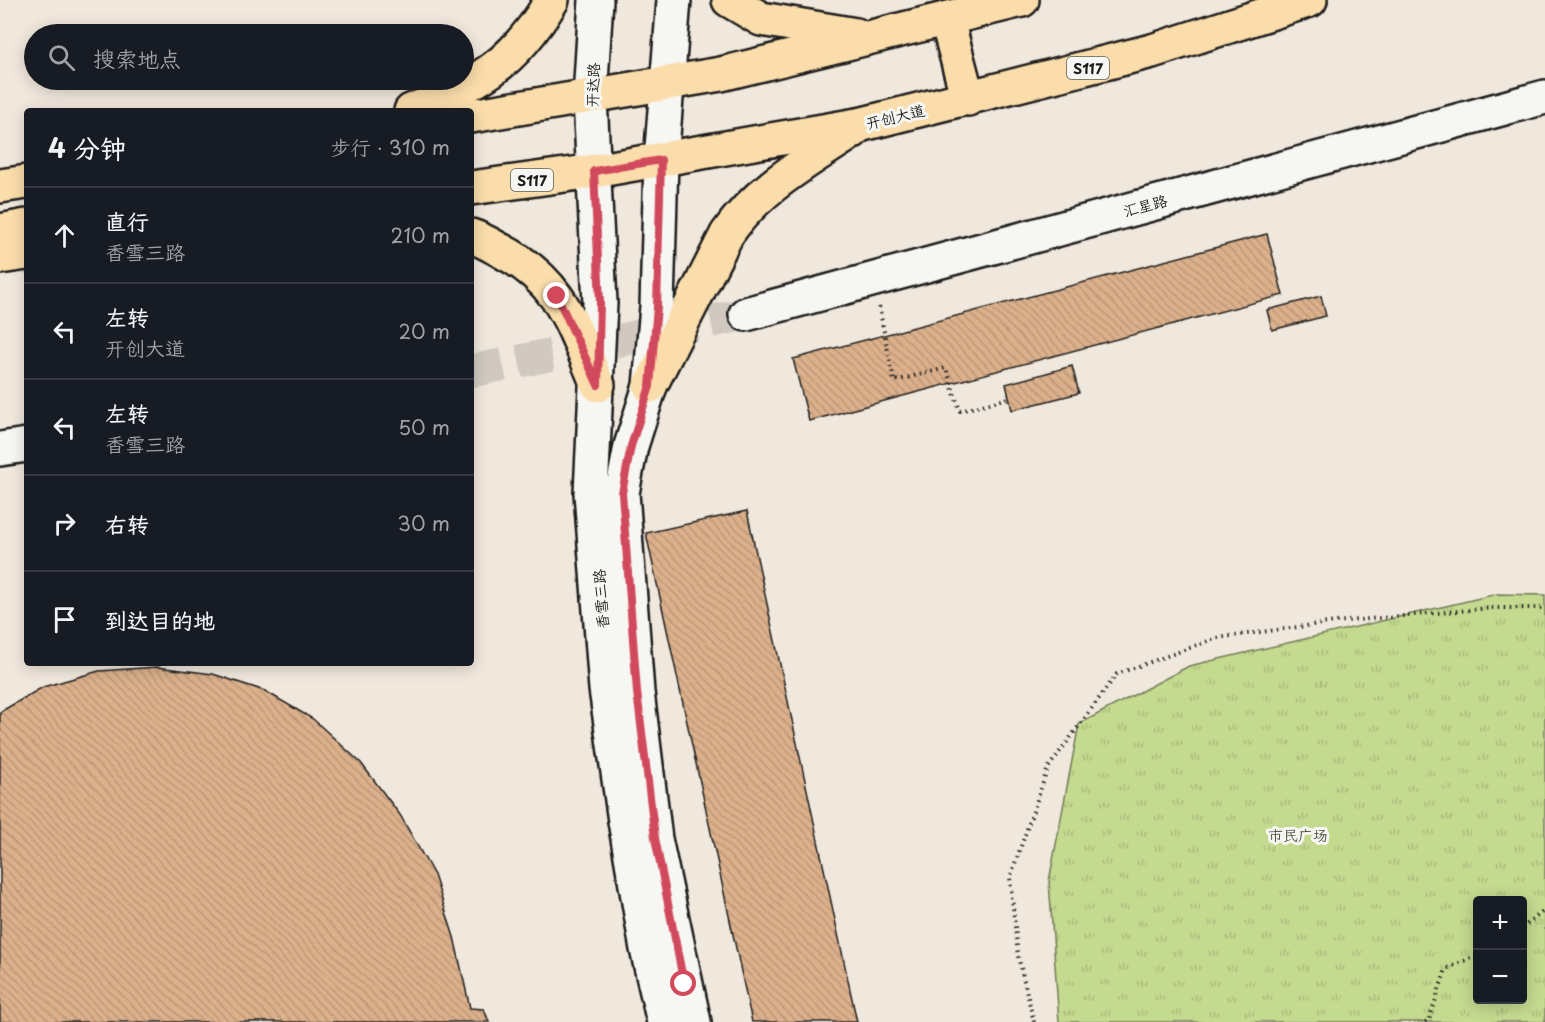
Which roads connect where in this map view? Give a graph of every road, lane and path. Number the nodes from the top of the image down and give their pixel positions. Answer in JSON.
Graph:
{"nodes":[{"id":1,"x":552,"y":0,"type":"edge"},
{"id":2,"x":596,"y":0,"type":"edge"},
{"id":3,"x":674,"y":0,"type":"edge"},
{"id":4,"x":729,"y":0,"type":"edge"},
{"id":5,"x":1022,"y":0,"type":"edge"},
{"id":6,"x":1310,"y":0,"type":"edge"},
{"id":7,"x":947,"y":20,"type":"junction"},
{"id":8,"x":876,"y":38,"type":"junction"},
{"id":9,"x":474,"y":81,"type":"edge"},
{"id":10,"x":668,"y":84,"type":"junction"},
{"id":11,"x":457,"y":90,"type":"edge"},
{"id":12,"x":1545,"y":97,"type":"edge"},
{"id":13,"x":590,"y":98,"type":"junction"},
{"id":14,"x":968,"y":99,"type":"junction"},
{"id":15,"x":418,"y":108,"type":"edge"},
{"id":16,"x":474,"y":116,"type":"edge"},
{"id":17,"x":863,"y":124,"type":"junction"},
{"id":18,"x":661,"y":160,"type":"junction"},
{"id":19,"x":594,"y":171,"type":"junction"},
{"id":20,"x":24,"y":182,"type":"edge"},
{"id":21,"x":0,"y":186,"type":"edge"},
{"id":22,"x":474,"y":189,"type":"edge"},
{"id":23,"x":24,"y":227,"type":"edge"},
{"id":24,"x":0,"y":231,"type":"edge"},
{"id":25,"x":474,"y":237,"type":"edge"},
{"id":26,"x":24,"y":253,"type":"edge"},
{"id":27,"x":0,"y":257,"type":"edge"},
{"id":28,"x":873,"y":279,"type":"junction"},
{"id":29,"x":746,"y":314,"type":"tunnel mouth"},
{"id":30,"x":598,"y":385,"type":"junction"},
{"id":31,"x":650,"y":386,"type":"junction"},
{"id":32,"x":1009,"y":398,"type":"dead end"},
{"id":33,"x":24,"y":445,"type":"edge"},
{"id":34,"x":0,"y":449,"type":"edge"},
{"id":35,"x":1545,"y":608,"type":"edge"},
{"id":36,"x":1545,"y":910,"type":"edge"},
{"id":37,"x":1527,"y":924,"type":"edge"},
{"id":38,"x":1473,"y":957,"type":"edge"},
{"id":39,"x":664,"y":1022,"type":"edge"},
{"id":40,"x":694,"y":1022,"type":"edge"},
{"id":41,"x":1034,"y":1022,"type":"edge"},
{"id":42,"x":1425,"y":1022,"type":"edge"}],
"edges":[{"from":1,"to":9,"type":"main road"},
{"from":2,"to":13,"type":"main road","name":"开达路"},
{"from":3,"to":10,"type":"main road"},
{"from":4,"to":8,"type":"main road"},
{"from":5,"to":7,"type":"main road"},
{"from":6,"to":14,"type":"main road","name":"开创大道","number":"S117"},
{"from":7,"to":8,"type":"main road"},
{"from":7,"to":14,"type":"main road"},
{"from":8,"to":10,"type":"main road"},
{"from":10,"to":13,"type":"main road"},
{"from":10,"to":18,"type":"main road"},
{"from":11,"to":15,"type":"main road"},
{"from":12,"to":28,"type":"main road","name":"汇星路"},
{"from":13,"to":16,"type":"main road"},
{"from":13,"to":19,"type":"main road","name":"开达路"},
{"from":14,"to":17,"type":"main road","name":"开创大道","number":"S117"},
{"from":17,"to":18,"type":"main road","name":"开创大道","number":"S117"},
{"from":17,"to":31,"type":"main road"},
{"from":18,"to":19,"type":"main road","name":"开创大道","number":"S117"},
{"from":18,"to":31,"type":"main road","name":"香雪三路"},
{"from":19,"to":22,"type":"main road","name":"开创大道","number":"S117"},
{"from":19,"to":30,"type":"main road","name":"香雪三路"},
{"from":20,"to":21,"type":"main road"},
{"from":23,"to":24,"type":"main road"},
{"from":25,"to":30,"type":"main road"},
{"from":26,"to":27,"type":"main road"},
{"from":28,"to":29,"type":"main road","name":"汇星路"},
{"from":28,"to":32,"type":"path"},
{"from":30,"to":39,"type":"main road","name":"香雪三路"},
{"from":31,"to":40,"type":"main road","name":"香雪三路"},
{"from":33,"to":34,"type":"main road"},
{"from":35,"to":41,"type":"path"},
{"from":36,"to":37,"type":"path"},
{"from":38,"to":42,"type":"path"}]}
